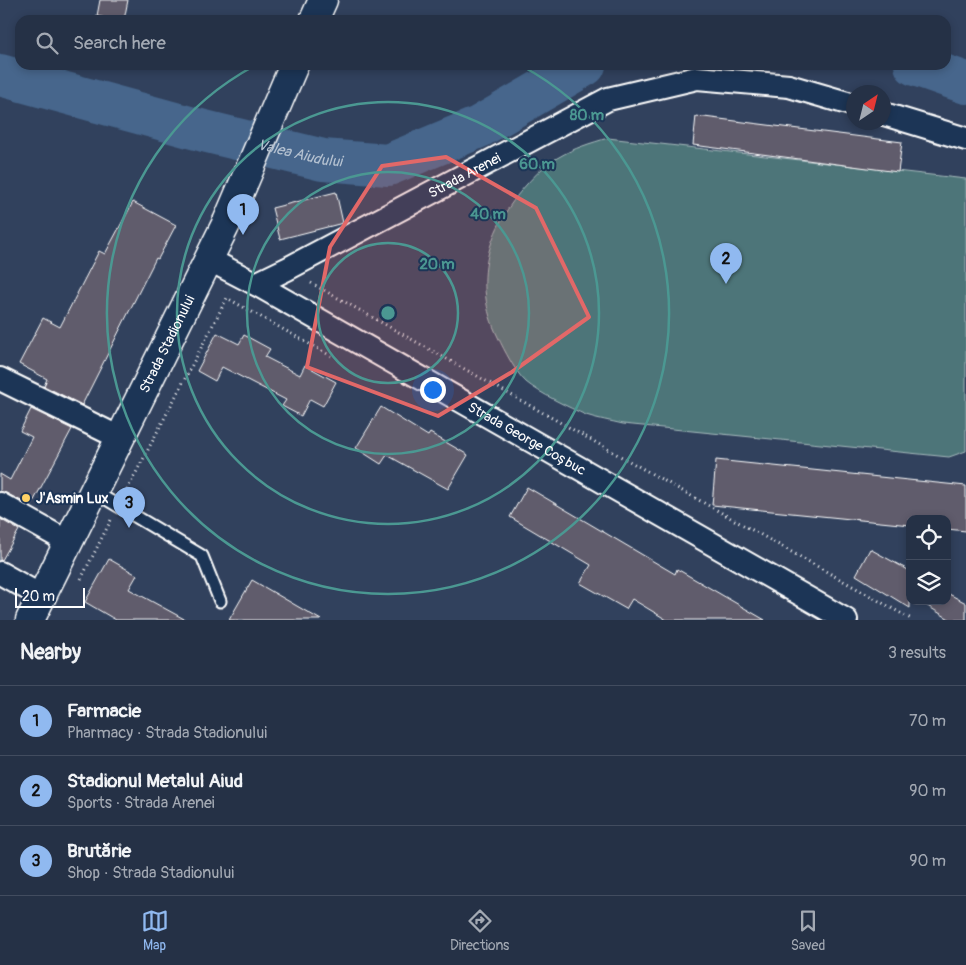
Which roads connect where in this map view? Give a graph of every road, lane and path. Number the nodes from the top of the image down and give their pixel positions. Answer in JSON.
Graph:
{"nodes":[{"id":1,"x":323,"y":0,"type":"edge"},
{"id":2,"x":316,"y":15,"type":"edge"},
{"id":3,"x":292,"y":70,"type":"edge"},
{"id":4,"x":846,"y":103,"type":"edge"},
{"id":5,"x":891,"y":116,"type":"edge"},
{"id":6,"x":966,"y":139,"type":"edge"},
{"id":7,"x":208,"y":259,"type":"junction"},
{"id":8,"x":287,"y":270,"type":"junction"},
{"id":9,"x":256,"y":284,"type":"junction"},
{"id":10,"x":338,"y":360,"type":"dead end"},
{"id":11,"x":0,"y":379,"type":"edge"},
{"id":12,"x":120,"y":438,"type":"junction"},
{"id":13,"x":93,"y":491,"type":"junction"},
{"id":14,"x":0,"y":504,"type":"edge"},
{"id":15,"x":118,"y":506,"type":"junction"},
{"id":16,"x":68,"y":542,"type":"junction"},
{"id":17,"x":0,"y":573,"type":"edge"},
{"id":18,"x":78,"y":586,"type":"dead end"},
{"id":19,"x":220,"y":601,"type":"dead end"},
{"id":20,"x":35,"y":608,"type":"edge"},
{"id":21,"x":846,"y":620,"type":"edge"},
{"id":22,"x":913,"y":620,"type":"edge"}],
"edges":[{"from":1,"to":2,"type":"main road"},
{"from":3,"to":7,"type":"main road","name":"Strada Stadionului"},
{"from":4,"to":8,"type":"street","name":"Strada Arenei"},
{"from":5,"to":6,"type":"street"},
{"from":7,"to":9,"type":"street","name":"Strada George Coșbuc"},
{"from":7,"to":12,"type":"main road","name":"Strada Stadionului"},
{"from":8,"to":9,"type":"street","name":"Strada Arenei"},
{"from":8,"to":22,"type":"path"},
{"from":9,"to":21,"type":"street","name":"Strada George Coșbuc"},
{"from":10,"to":15,"type":"path"},
{"from":11,"to":12,"type":"street"},
{"from":12,"to":13,"type":"main road","name":"Strada Stadionului"},
{"from":13,"to":15,"type":"lane"},
{"from":13,"to":16,"type":"main road","name":"Strada Stadionului"},
{"from":14,"to":16,"type":"street"},
{"from":15,"to":18,"type":"path"},
{"from":15,"to":19,"type":"lane"},
{"from":16,"to":20,"type":"main road","name":"Strada Stadionului"},
{"from":17,"to":20,"type":"street"}]}
